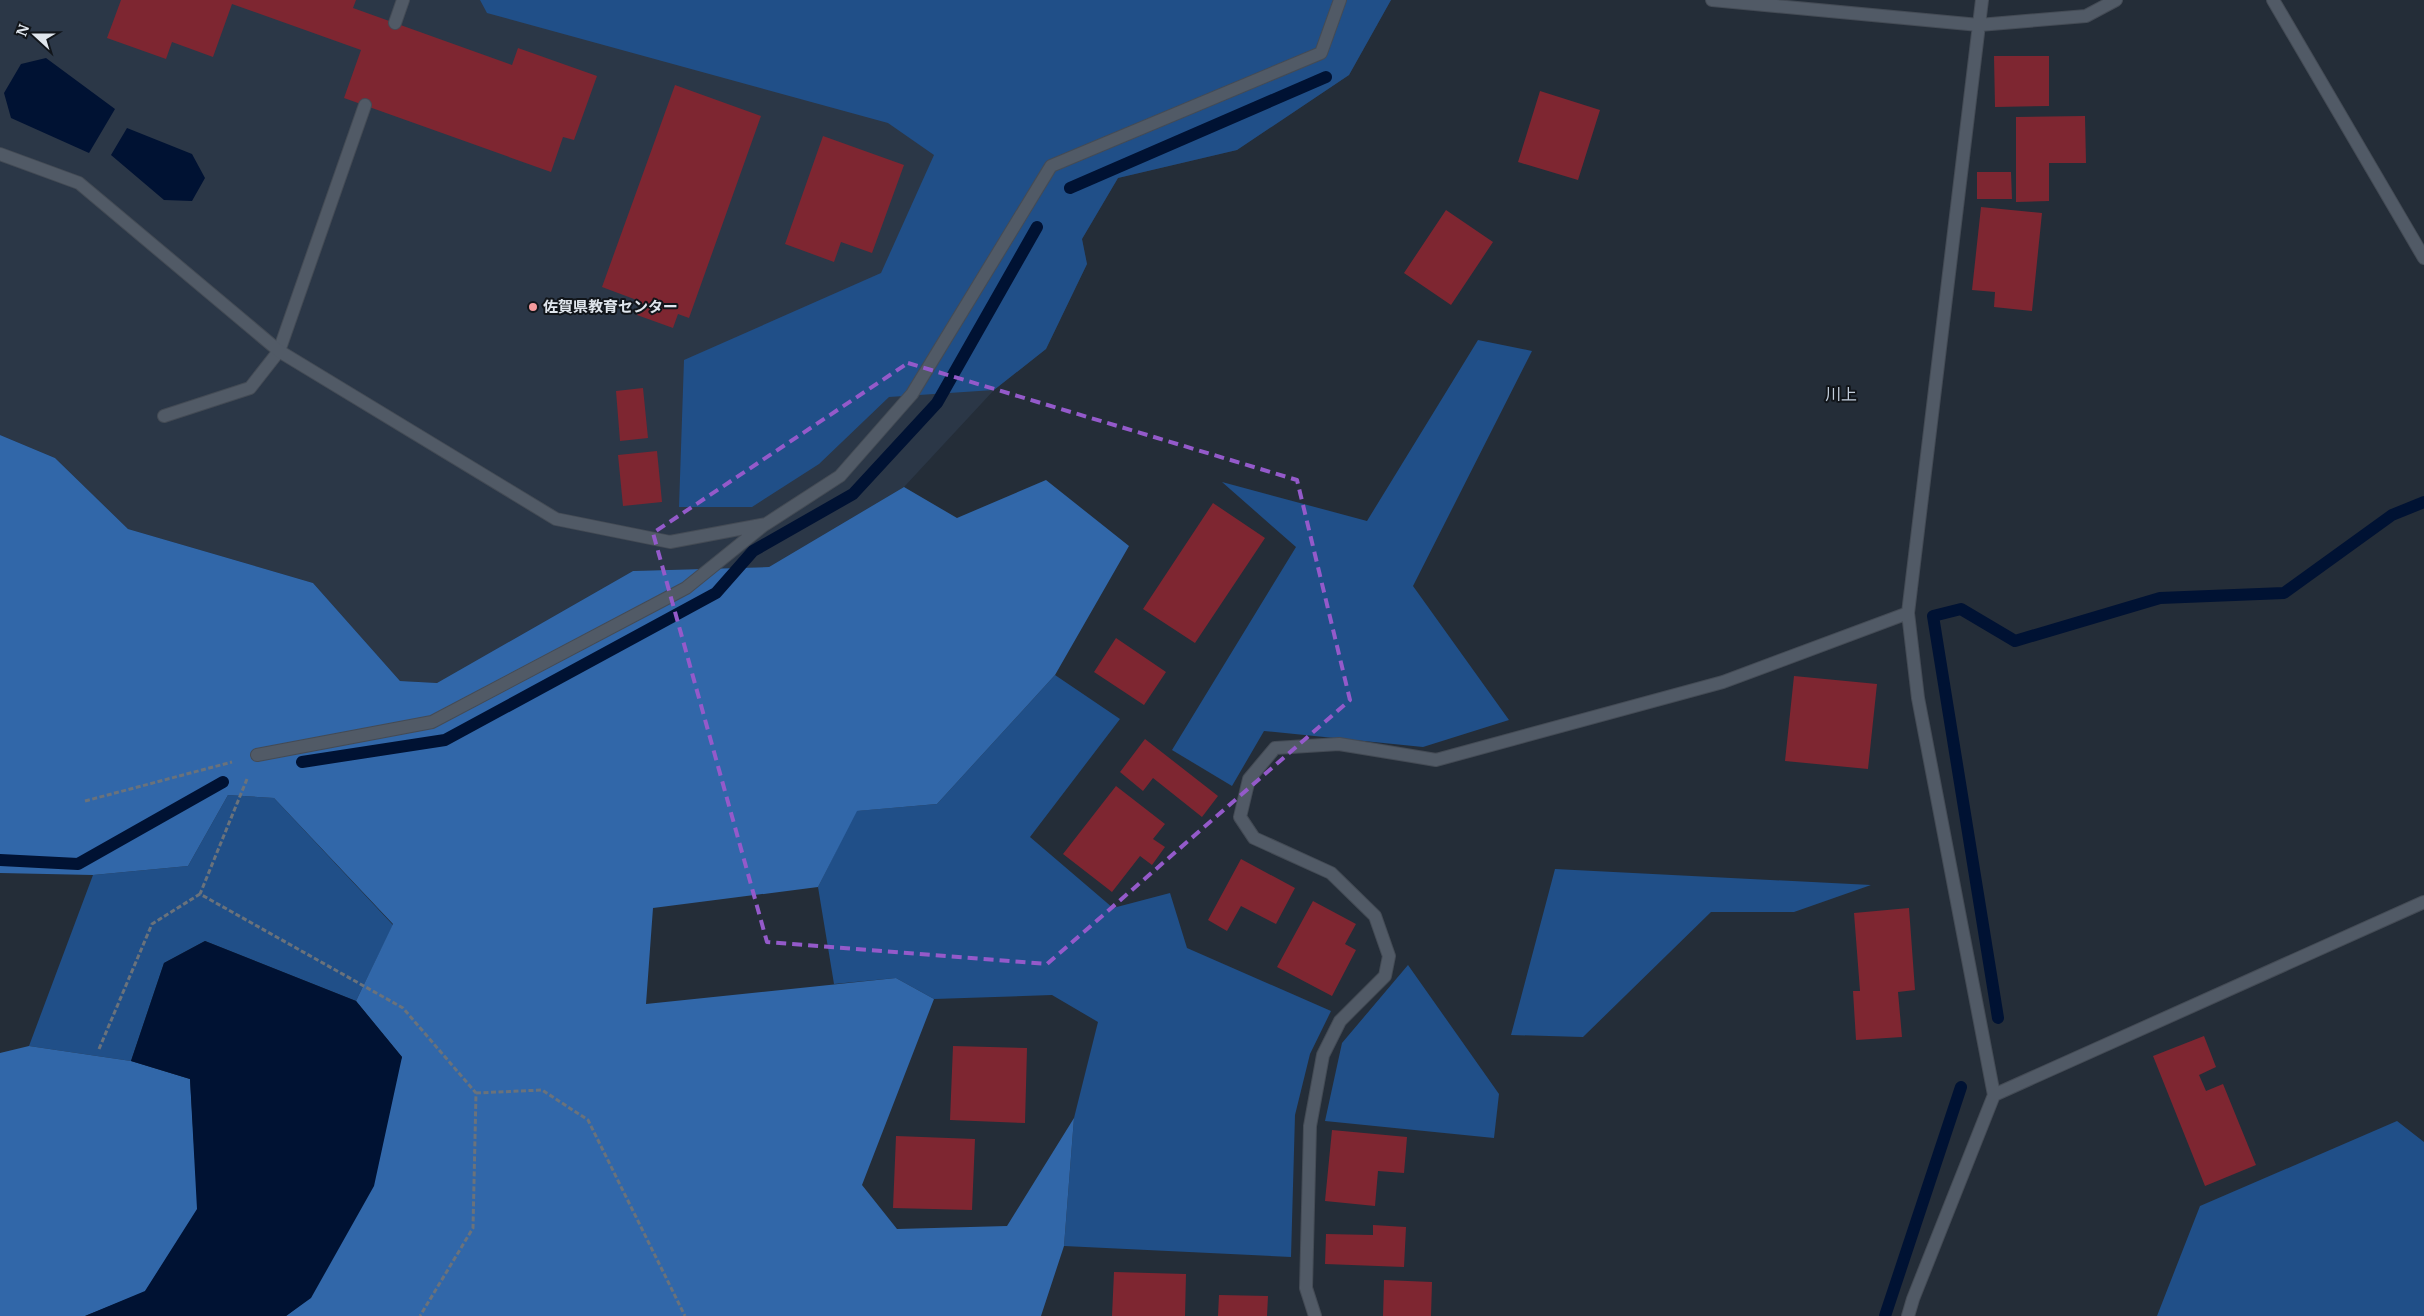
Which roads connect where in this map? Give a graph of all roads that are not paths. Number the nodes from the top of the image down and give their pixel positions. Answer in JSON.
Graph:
{"nodes":[{"id":1,"x":403,"y":0,"type":"edge"},
{"id":2,"x":1340,"y":0,"type":"edge"},
{"id":3,"x":1712,"y":0,"type":"edge"},
{"id":4,"x":1982,"y":0,"type":"edge"},
{"id":5,"x":2116,"y":0,"type":"edge"},
{"id":6,"x":2273,"y":0,"type":"edge"},
{"id":7,"x":395,"y":23,"type":"dead end"},
{"id":8,"x":1979,"y":25,"type":"junction"},
{"id":9,"x":365,"y":105,"type":"dead end"},
{"id":10,"x":0,"y":154,"type":"edge"},
{"id":11,"x":2424,"y":258,"type":"edge"},
{"id":12,"x":279,"y":351,"type":"junction"},
{"id":13,"x":164,"y":416,"type":"dead end"},
{"id":14,"x":766,"y":524,"type":"junction"},
{"id":15,"x":1908,"y":613,"type":"junction"},
{"id":16,"x":257,"y":755,"type":"road end"},
{"id":17,"x":2424,"y":902,"type":"edge"},
{"id":18,"x":1994,"y":1095,"type":"junction"},
{"id":19,"x":1315,"y":1316,"type":"edge"},
{"id":20,"x":1908,"y":1316,"type":"edge"}],
"edges":[{"from":1,"to":7,"type":"street"},
{"from":2,"to":14,"type":"street"},
{"from":3,"to":8,"type":"street"},
{"from":4,"to":8,"type":"street"},
{"from":5,"to":8,"type":"street"},
{"from":6,"to":11,"type":"street"},
{"from":8,"to":15,"type":"street"},
{"from":9,"to":12,"type":"street"},
{"from":10,"to":12,"type":"street"},
{"from":12,"to":13,"type":"street"},
{"from":12,"to":14,"type":"street"},
{"from":14,"to":16,"type":"street"},
{"from":15,"to":18,"type":"street"},
{"from":15,"to":19,"type":"street"},
{"from":17,"to":18,"type":"street"},
{"from":18,"to":20,"type":"street"}]}
